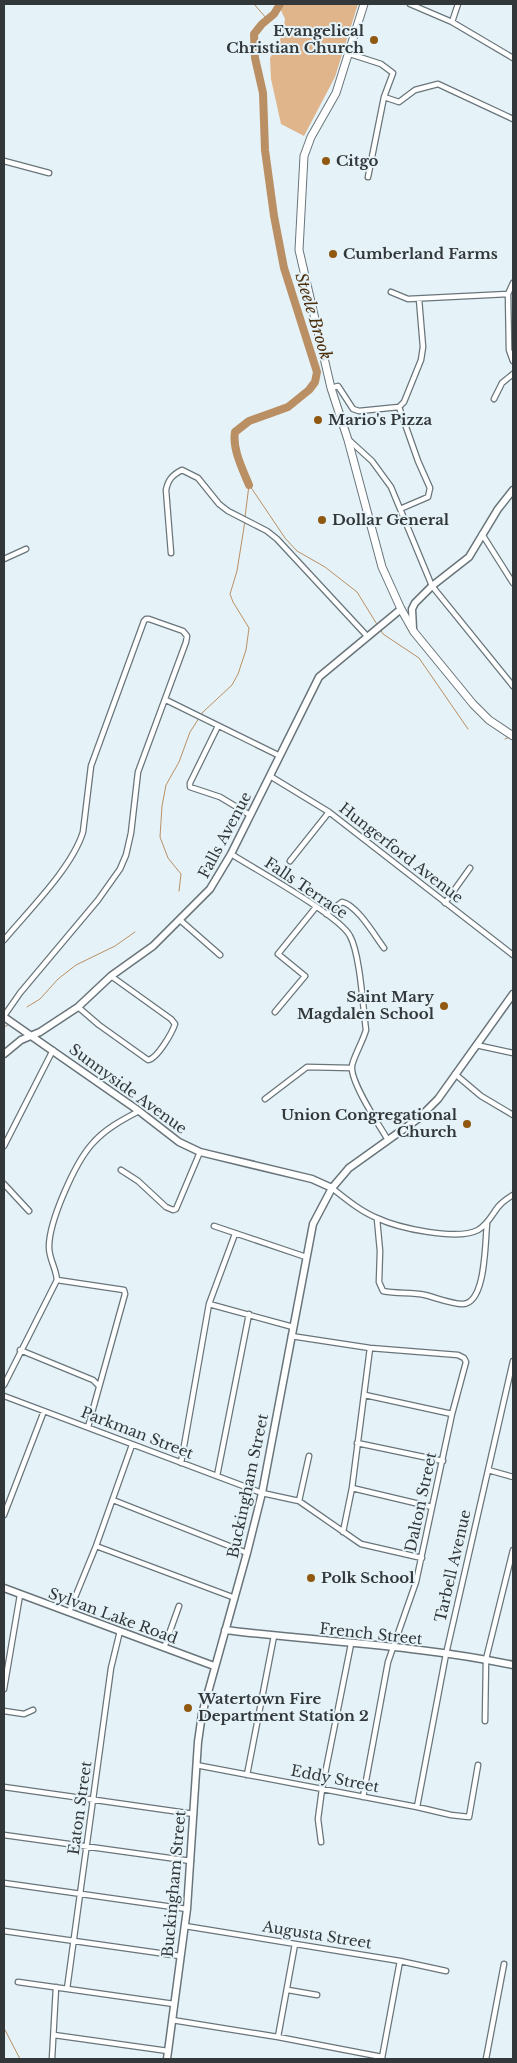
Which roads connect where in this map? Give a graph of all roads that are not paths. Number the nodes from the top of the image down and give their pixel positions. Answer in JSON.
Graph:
{"nodes":[{"id":1,"x":364,"y":4,"type":"edge"},
{"id":2,"x":410,"y":4,"type":"edge"},
{"id":3,"x":458,"y":4,"type":"edge"},
{"id":4,"x":452,"y":22,"type":"junction"},
{"id":5,"x":350,"y":54,"type":"junction"},
{"id":6,"x":513,"y":58,"type":"edge"},
{"id":7,"x":384,"y":97,"type":"junction"},
{"id":8,"x":513,"y":120,"type":"edge"},
{"id":9,"x":4,"y":161,"type":"edge"},
{"id":10,"x":49,"y":172,"type":"dead end"},
{"id":11,"x":368,"y":177,"type":"dead end"},
{"id":12,"x":513,"y":283,"type":"edge"},
{"id":13,"x":392,"y":292,"type":"dead end"},
{"id":14,"x":508,"y":294,"type":"junction"},
{"id":15,"x":419,"y":299,"type":"junction"},
{"id":16,"x":513,"y":361,"type":"edge"},
{"id":17,"x":513,"y":374,"type":"edge"},
{"id":18,"x":331,"y":388,"type":"junction"},
{"id":19,"x":494,"y":399,"type":"dead end"},
{"id":20,"x":400,"y":407,"type":"junction"},
{"id":21,"x":348,"y":440,"type":"junction"},
{"id":22,"x":513,"y":490,"type":"edge"},
{"id":23,"x":400,"y":509,"type":"junction"},
{"id":24,"x":482,"y":534,"type":"junction"},
{"id":25,"x":26,"y":549,"type":"dead end"},
{"id":26,"x":171,"y":554,"type":"dead end"},
{"id":27,"x":4,"y":559,"type":"edge"},
{"id":28,"x":513,"y":583,"type":"edge"},
{"id":29,"x":432,"y":586,"type":"junction"},
{"id":30,"x":401,"y":609,"type":"junction"},
{"id":31,"x":414,"y":632,"type":"junction"},
{"id":32,"x":369,"y":634,"type":"junction"},
{"id":33,"x":513,"y":686,"type":"edge"},
{"id":34,"x":166,"y":700,"type":"junction"},
{"id":35,"x":218,"y":726,"type":"junction"},
{"id":36,"x":511,"y":735,"type":"edge"},
{"id":37,"x":280,"y":756,"type":"junction"},
{"id":38,"x":270,"y":776,"type":"junction"},
{"id":39,"x":329,"y":812,"type":"junction"},
{"id":40,"x":250,"y":816,"type":"junction"},
{"id":41,"x":231,"y":854,"type":"junction"},
{"id":42,"x":290,"y":861,"type":"dead end"},
{"id":43,"x":470,"y":868,"type":"dead end"},
{"id":44,"x":445,"y":903,"type":"junction"},
{"id":45,"x":316,"y":907,"type":"junction"},
{"id":46,"x":326,"y":914,"type":"junction"},
{"id":47,"x":180,"y":920,"type":"junction"},
{"id":48,"x":4,"y":940,"type":"edge"},
{"id":49,"x":384,"y":948,"type":"dead end"},
{"id":50,"x":220,"y":955,"type":"dead end"},
{"id":51,"x":513,"y":955,"type":"edge"},
{"id":52,"x":111,"y":976,"type":"junction"},
{"id":53,"x":513,"y":994,"type":"edge"},
{"id":54,"x":78,"y":1007,"type":"junction"},
{"id":55,"x":275,"y":1012,"type":"dead end"},
{"id":56,"x":4,"y":1017,"type":"edge"},
{"id":57,"x":32,"y":1036,"type":"junction"},
{"id":58,"x":476,"y":1045,"type":"junction"},
{"id":59,"x":53,"y":1050,"type":"junction"},
{"id":60,"x":513,"y":1053,"type":"edge"},
{"id":61,"x":4,"y":1054,"type":"edge"},
{"id":62,"x":352,"y":1068,"type":"junction"},
{"id":63,"x":455,"y":1074,"type":"junction"},
{"id":64,"x":265,"y":1099,"type":"dead end"},
{"id":65,"x":139,"y":1111,"type":"junction"},
{"id":66,"x":513,"y":1115,"type":"edge"},
{"id":67,"x":388,"y":1140,"type":"junction"},
{"id":68,"x":4,"y":1146,"type":"edge"},
{"id":69,"x":200,"y":1152,"type":"junction"},
{"id":70,"x":121,"y":1170,"type":"dead end"},
{"id":71,"x":4,"y":1184,"type":"edge"},
{"id":72,"x":332,"y":1188,"type":"junction"},
{"id":73,"x":513,"y":1195,"type":"edge"},
{"id":74,"x":29,"y":1211,"type":"dead end"},
{"id":75,"x":377,"y":1219,"type":"junction"},
{"id":76,"x":487,"y":1224,"type":"junction"},
{"id":77,"x":214,"y":1226,"type":"dead end"},
{"id":78,"x":236,"y":1234,"type":"junction"},
{"id":79,"x":306,"y":1257,"type":"junction"},
{"id":80,"x":57,"y":1280,"type":"junction"},
{"id":81,"x":209,"y":1304,"type":"junction"},
{"id":82,"x":249,"y":1314,"type":"junction"},
{"id":83,"x":293,"y":1327,"type":"junction"},
{"id":84,"x":291,"y":1336,"type":"junction"},
{"id":85,"x":370,"y":1348,"type":"junction"},
{"id":86,"x":20,"y":1350,"type":"junction"},
{"id":87,"x":513,"y":1361,"type":"edge"},
{"id":88,"x":511,"y":1380,"type":"edge"},
{"id":89,"x":4,"y":1385,"type":"edge"},
{"id":90,"x":99,"y":1386,"type":"junction"},
{"id":91,"x":365,"y":1395,"type":"junction"},
{"id":92,"x":4,"y":1396,"type":"edge"},
{"id":93,"x":44,"y":1411,"type":"junction"},
{"id":94,"x":452,"y":1414,"type":"junction"},
{"id":95,"x":88,"y":1427,"type":"junction"},
{"id":96,"x":357,"y":1443,"type":"junction"},
{"id":97,"x":132,"y":1445,"type":"junction"},
{"id":98,"x":309,"y":1456,"type":"dead end"},
{"id":99,"x":443,"y":1461,"type":"junction"},
{"id":100,"x":181,"y":1462,"type":"junction"},
{"id":101,"x":488,"y":1470,"type":"junction"},
{"id":102,"x":217,"y":1476,"type":"junction"},
{"id":103,"x":513,"y":1476,"type":"edge"},
{"id":104,"x":352,"y":1488,"type":"junction"},
{"id":105,"x":262,"y":1493,"type":"junction"},
{"id":106,"x":113,"y":1500,"type":"junction"},
{"id":107,"x":299,"y":1501,"type":"junction"},
{"id":108,"x":432,"y":1508,"type":"junction"},
{"id":109,"x":4,"y":1515,"type":"edge"},
{"id":110,"x":343,"y":1532,"type":"junction"},
{"id":111,"x":96,"y":1546,"type":"junction"},
{"id":112,"x":513,"y":1550,"type":"edge"},
{"id":113,"x":247,"y":1553,"type":"junction"},
{"id":114,"x":422,"y":1558,"type":"junction"},
{"id":115,"x":4,"y":1588,"type":"edge"},
{"id":116,"x":20,"y":1595,"type":"junction"},
{"id":117,"x":235,"y":1598,"type":"junction"},
{"id":118,"x":179,"y":1606,"type":"dead end"},
{"id":119,"x":69,"y":1612,"type":"junction"},
{"id":120,"x":225,"y":1630,"type":"junction"},
{"id":121,"x":120,"y":1631,"type":"junction"},
{"id":122,"x":274,"y":1636,"type":"junction"},
{"id":123,"x":4,"y":1644,"type":"edge"},
{"id":124,"x":351,"y":1644,"type":"junction"},
{"id":125,"x":11,"y":1645,"type":"junction"},
{"id":126,"x":393,"y":1647,"type":"junction"},
{"id":127,"x":164,"y":1648,"type":"junction"},
{"id":128,"x":446,"y":1654,"type":"junction"},
{"id":129,"x":486,"y":1659,"type":"junction"},
{"id":130,"x":513,"y":1665,"type":"edge"},
{"id":131,"x":214,"y":1666,"type":"junction"},
{"id":132,"x":4,"y":1689,"type":"edge"},
{"id":133,"x":33,"y":1710,"type":"dead end"},
{"id":134,"x":4,"y":1711,"type":"edge"},
{"id":135,"x":485,"y":1721,"type":"dead end"},
{"id":136,"x":196,"y":1765,"type":"junction"},
{"id":137,"x":478,"y":1766,"type":"dead end"},
{"id":138,"x":247,"y":1775,"type":"junction"},
{"id":139,"x":4,"y":1788,"type":"edge"},
{"id":140,"x":322,"y":1789,"type":"junction"},
{"id":141,"x":363,"y":1797,"type":"junction"},
{"id":142,"x":93,"y":1801,"type":"junction"},
{"id":143,"x":417,"y":1806,"type":"junction"},
{"id":144,"x":194,"y":1814,"type":"junction"},
{"id":145,"x":4,"y":1835,"type":"edge"},
{"id":146,"x":321,"y":1842,"type":"dead end"},
{"id":147,"x":87,"y":1848,"type":"junction"},
{"id":148,"x":191,"y":1861,"type":"junction"},
{"id":149,"x":4,"y":1883,"type":"edge"},
{"id":150,"x":80,"y":1894,"type":"junction"},
{"id":151,"x":187,"y":1909,"type":"junction"},
{"id":152,"x":184,"y":1926,"type":"junction"},
{"id":153,"x":4,"y":1931,"type":"edge"},
{"id":154,"x":73,"y":1941,"type":"junction"},
{"id":155,"x":295,"y":1944,"type":"junction"},
{"id":156,"x":180,"y":1956,"type":"junction"},
{"id":157,"x":400,"y":1961,"type":"junction"},
{"id":158,"x":504,"y":1964,"type":"dead end"},
{"id":159,"x":446,"y":1971,"type":"dead end"},
{"id":160,"x":18,"y":1982,"type":"dead end"},
{"id":161,"x":56,"y":1987,"type":"junction"},
{"id":162,"x":67,"y":1989,"type":"junction"},
{"id":163,"x":288,"y":1990,"type":"junction"},
{"id":164,"x":317,"y":1996,"type":"dead end"},
{"id":165,"x":174,"y":2004,"type":"junction"},
{"id":166,"x":172,"y":2020,"type":"junction"},
{"id":167,"x":54,"y":2035,"type":"junction"},
{"id":168,"x":278,"y":2037,"type":"junction"},
{"id":169,"x":168,"y":2051,"type":"junction"},
{"id":170,"x":382,"y":2058,"type":"edge"},
{"id":171,"x":52,"y":2059,"type":"edge"},
{"id":172,"x":167,"y":2059,"type":"edge"},
{"id":173,"x":486,"y":2059,"type":"edge"}],
"edges":[{"from":1,"to":5,"type":"main road"},
{"from":2,"to":4,"type":"street"},
{"from":3,"to":4,"type":"street"},
{"from":4,"to":6,"type":"street"},
{"from":5,"to":7,"type":"street"},
{"from":5,"to":18,"type":"main road"},
{"from":7,"to":8,"type":"street"},
{"from":7,"to":11,"type":"street"},
{"from":9,"to":10,"type":"street"},
{"from":12,"to":14,"type":"street"},
{"from":13,"to":15,"type":"street"},
{"from":14,"to":15,"type":"street"},
{"from":14,"to":16,"type":"street"},
{"from":15,"to":20,"type":"street"},
{"from":17,"to":19,"type":"street"},
{"from":18,"to":20,"type":"street"},
{"from":18,"to":21,"type":"main road"},
{"from":20,"to":23,"type":"street"},
{"from":21,"to":23,"type":"street"},
{"from":21,"to":30,"type":"main road"},
{"from":22,"to":24,"type":"main road"},
{"from":23,"to":29,"type":"street"},
{"from":24,"to":28,"type":"street"},
{"from":24,"to":29,"type":"main road"},
{"from":25,"to":27,"type":"street"},
{"from":26,"to":32,"type":"street"},
{"from":29,"to":31,"type":"main road"},
{"from":29,"to":33,"type":"street"},
{"from":30,"to":31,"type":"main road"},
{"from":30,"to":32,"type":"main road","name":"Falls Avenue"},
{"from":31,"to":36,"type":"main road"},
{"from":32,"to":37,"type":"main road","name":"Falls Avenue"},
{"from":34,"to":35,"type":"street"},
{"from":34,"to":48,"type":"street"},
{"from":34,"to":56,"type":"street"},
{"from":35,"to":37,"type":"street"},
{"from":35,"to":40,"type":"street"},
{"from":37,"to":38,"type":"main road","name":"Falls Avenue"},
{"from":38,"to":39,"type":"street","name":"Hungerford Avenue"},
{"from":38,"to":40,"type":"main road","name":"Falls Avenue"},
{"from":39,"to":42,"type":"street"},
{"from":39,"to":44,"type":"street","name":"Hungerford Avenue"},
{"from":40,"to":41,"type":"main road","name":"Falls Avenue"},
{"from":41,"to":45,"type":"street","name":"Falls Terrace"},
{"from":41,"to":47,"type":"main road","name":"Falls Avenue"},
{"from":43,"to":44,"type":"street"},
{"from":44,"to":51,"type":"street","name":"Hungerford Avenue"},
{"from":45,"to":46,"type":"street","name":"Falls Terrace"},
{"from":45,"to":55,"type":"street"},
{"from":46,"to":49,"type":"street"},
{"from":46,"to":62,"type":"street","name":"Falls Terrace"},
{"from":47,"to":50,"type":"street"},
{"from":47,"to":52,"type":"main road","name":"Falls Avenue"},
{"from":52,"to":54,"type":"main road","name":"Falls Avenue"},
{"from":52,"to":54,"type":"street"},
{"from":53,"to":58,"type":"main road","name":"Buckingham Street"},
{"from":54,"to":57,"type":"main road","name":"Falls Avenue"},
{"from":56,"to":57,"type":"main road","name":"Sunnyside Avenue"},
{"from":57,"to":59,"type":"main road","name":"Sunnyside Avenue"},
{"from":57,"to":61,"type":"main road","name":"Falls Avenue"},
{"from":58,"to":60,"type":"street"},
{"from":58,"to":63,"type":"main road","name":"Buckingham Street"},
{"from":59,"to":65,"type":"main road","name":"Sunnyside Avenue"},
{"from":59,"to":68,"type":"street"},
{"from":62,"to":64,"type":"street"},
{"from":62,"to":67,"type":"street"},
{"from":63,"to":66,"type":"street"},
{"from":63,"to":67,"type":"main road","name":"Buckingham Street"},
{"from":65,"to":69,"type":"main road","name":"Sunnyside Avenue"},
{"from":65,"to":80,"type":"street"},
{"from":67,"to":72,"type":"main road","name":"Buckingham Street"},
{"from":69,"to":70,"type":"street"},
{"from":69,"to":72,"type":"main road","name":"Sunnyside Avenue"},
{"from":71,"to":74,"type":"street"},
{"from":72,"to":75,"type":"street"},
{"from":72,"to":79,"type":"main road","name":"Buckingham Street"},
{"from":73,"to":76,"type":"street"},
{"from":75,"to":76,"type":"street"},
{"from":75,"to":76,"type":"street"},
{"from":77,"to":78,"type":"street"},
{"from":78,"to":79,"type":"street"},
{"from":78,"to":81,"type":"street"},
{"from":79,"to":83,"type":"main road","name":"Buckingham Street"},
{"from":80,"to":86,"type":"street"},
{"from":80,"to":90,"type":"street"},
{"from":81,"to":82,"type":"street"},
{"from":81,"to":100,"type":"street"},
{"from":82,"to":83,"type":"street"},
{"from":82,"to":102,"type":"street"},
{"from":83,"to":84,"type":"main road","name":"Buckingham Street"},
{"from":84,"to":85,"type":"street"},
{"from":84,"to":105,"type":"main road","name":"Buckingham Street"},
{"from":85,"to":91,"type":"street"},
{"from":85,"to":94,"type":"street","name":"Dalton Street"},
{"from":86,"to":89,"type":"street"},
{"from":86,"to":90,"type":"street"},
{"from":87,"to":88,"type":"street","name":"Tarbell Avenue"},
{"from":88,"to":101,"type":"street","name":"Tarbell Avenue"},
{"from":90,"to":95,"type":"street"},
{"from":91,"to":94,"type":"street"},
{"from":91,"to":96,"type":"street"},
{"from":92,"to":93,"type":"street","name":"Parkman Street"},
{"from":93,"to":95,"type":"street","name":"Parkman Street"},
{"from":93,"to":109,"type":"street"},
{"from":94,"to":99,"type":"street","name":"Dalton Street"},
{"from":95,"to":97,"type":"street","name":"Parkman Street"},
{"from":96,"to":99,"type":"street"},
{"from":96,"to":104,"type":"street"},
{"from":97,"to":100,"type":"street","name":"Parkman Street"},
{"from":97,"to":106,"type":"street"},
{"from":98,"to":107,"type":"street"},
{"from":99,"to":108,"type":"street","name":"Dalton Street"},
{"from":100,"to":102,"type":"street","name":"Parkman Street"},
{"from":101,"to":103,"type":"street"},
{"from":101,"to":128,"type":"street","name":"Tarbell Avenue"},
{"from":102,"to":105,"type":"street","name":"Parkman Street"},
{"from":104,"to":108,"type":"street"},
{"from":104,"to":110,"type":"street"},
{"from":105,"to":107,"type":"street","name":"Parkman Street"},
{"from":105,"to":113,"type":"main road","name":"Buckingham Street"},
{"from":106,"to":111,"type":"street"},
{"from":106,"to":113,"type":"street"},
{"from":107,"to":110,"type":"street"},
{"from":108,"to":114,"type":"street","name":"Dalton Street"},
{"from":110,"to":114,"type":"street"},
{"from":111,"to":117,"type":"street"},
{"from":111,"to":119,"type":"street"},
{"from":112,"to":129,"type":"street"},
{"from":113,"to":117,"type":"main road","name":"Buckingham Street"},
{"from":114,"to":126,"type":"street","name":"Dalton Street"},
{"from":115,"to":116,"type":"main road","name":"Sylvan Lake Road"},
{"from":116,"to":119,"type":"main road","name":"Sylvan Lake Road"},
{"from":116,"to":125,"type":"street"},
{"from":117,"to":120,"type":"main road","name":"Buckingham Street"},
{"from":118,"to":127,"type":"street"},
{"from":119,"to":121,"type":"main road","name":"Sylvan Lake Road"},
{"from":120,"to":122,"type":"main road","name":"French Street"},
{"from":120,"to":131,"type":"main road","name":"Buckingham Street"},
{"from":121,"to":127,"type":"main road","name":"Sylvan Lake Road"},
{"from":121,"to":142,"type":"street","name":"Eaton Street"},
{"from":122,"to":124,"type":"main road","name":"French Street"},
{"from":122,"to":138,"type":"street"},
{"from":123,"to":125,"type":"street"},
{"from":124,"to":126,"type":"main road","name":"French Street"},
{"from":124,"to":140,"type":"street"},
{"from":125,"to":132,"type":"street"},
{"from":126,"to":128,"type":"main road","name":"French Street"},
{"from":126,"to":141,"type":"street","name":"Dalton Street"},
{"from":127,"to":131,"type":"main road","name":"Sylvan Lake Road"},
{"from":128,"to":129,"type":"main road","name":"French Street"},
{"from":128,"to":143,"type":"street","name":"Tarbell Avenue"},
{"from":129,"to":130,"type":"main road","name":"French Street"},
{"from":129,"to":135,"type":"street"},
{"from":131,"to":136,"type":"main road","name":"Buckingham Street"},
{"from":133,"to":134,"type":"street"},
{"from":136,"to":138,"type":"street","name":"Eddy Street"},
{"from":136,"to":144,"type":"main road","name":"Buckingham Street"},
{"from":137,"to":143,"type":"street","name":"Eddy Street"},
{"from":138,"to":140,"type":"street","name":"Eddy Street"},
{"from":139,"to":142,"type":"street"},
{"from":140,"to":141,"type":"street","name":"Eddy Street"},
{"from":140,"to":146,"type":"street"},
{"from":141,"to":143,"type":"street","name":"Eddy Street"},
{"from":142,"to":144,"type":"street"},
{"from":142,"to":147,"type":"street","name":"Eaton Street"},
{"from":144,"to":148,"type":"main road","name":"Buckingham Street"},
{"from":145,"to":147,"type":"street"},
{"from":147,"to":148,"type":"street"},
{"from":147,"to":150,"type":"street","name":"Eaton Street"},
{"from":148,"to":151,"type":"main road","name":"Buckingham Street"},
{"from":149,"to":150,"type":"street"},
{"from":150,"to":151,"type":"street"},
{"from":150,"to":154,"type":"street","name":"Eaton Street"},
{"from":151,"to":152,"type":"main road","name":"Buckingham Street"},
{"from":152,"to":155,"type":"street","name":"Augusta Street"},
{"from":152,"to":156,"type":"main road","name":"Buckingham Street"},
{"from":153,"to":154,"type":"street"},
{"from":154,"to":156,"type":"street"},
{"from":154,"to":162,"type":"street","name":"Eaton Street"},
{"from":155,"to":157,"type":"street","name":"Augusta Street"},
{"from":155,"to":163,"type":"street"},
{"from":156,"to":165,"type":"main road","name":"Buckingham Street"},
{"from":157,"to":159,"type":"street","name":"Augusta Street"},
{"from":157,"to":170,"type":"street"},
{"from":158,"to":173,"type":"street"},
{"from":160,"to":161,"type":"street"},
{"from":161,"to":162,"type":"street"},
{"from":161,"to":167,"type":"street"},
{"from":162,"to":165,"type":"street"},
{"from":163,"to":164,"type":"street"},
{"from":163,"to":168,"type":"street"},
{"from":165,"to":166,"type":"main road","name":"Buckingham Street"},
{"from":166,"to":168,"type":"street"},
{"from":166,"to":169,"type":"main road","name":"Buckingham Street"},
{"from":167,"to":169,"type":"street"},
{"from":167,"to":171,"type":"street"},
{"from":168,"to":170,"type":"street"},
{"from":169,"to":172,"type":"main road","name":"Buckingham Street"}]}
